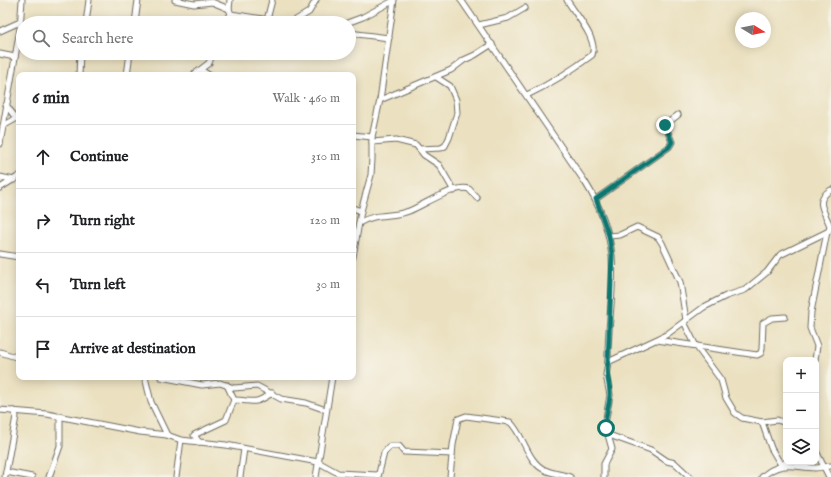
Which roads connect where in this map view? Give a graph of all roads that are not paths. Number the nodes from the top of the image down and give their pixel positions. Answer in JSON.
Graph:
{"nodes":[{"id":1,"x":22,"y":0,"type":"edge"},
{"id":2,"x":89,"y":0,"type":"edge"},
{"id":3,"x":138,"y":0,"type":"edge"},
{"id":4,"x":175,"y":0,"type":"edge"},
{"id":5,"x":230,"y":0,"type":"edge"},
{"id":6,"x":272,"y":0,"type":"edge"},
{"id":7,"x":316,"y":0,"type":"edge"},
{"id":8,"x":393,"y":0,"type":"edge"},
{"id":9,"x":461,"y":0,"type":"edge"},
{"id":10,"x":567,"y":0,"type":"edge"},
{"id":11,"x":525,"y":8,"type":"dead end"},
{"id":12,"x":230,"y":11,"type":"junction"},
{"id":13,"x":21,"y":16,"type":"edge"},
{"id":14,"x":87,"y":16,"type":"edge"},
{"id":15,"x":137,"y":16,"type":"edge"},
{"id":16,"x":228,"y":16,"type":"edge"},
{"id":17,"x":251,"y":16,"type":"edge"},
{"id":18,"x":268,"y":16,"type":"edge"},
{"id":19,"x":302,"y":16,"type":"edge"},
{"id":20,"x":356,"y":20,"type":"edge"},
{"id":21,"x":16,"y":24,"type":"edge"},
{"id":22,"x":479,"y":25,"type":"junction"},
{"id":23,"x":0,"y":32,"type":"edge"},
{"id":24,"x":356,"y":34,"type":"edge"},
{"id":25,"x":389,"y":38,"type":"junction"},
{"id":26,"x":492,"y":44,"type":"junction"},
{"id":27,"x":16,"y":51,"type":"edge"},
{"id":28,"x":0,"y":54,"type":"edge"},
{"id":29,"x":15,"y":58,"type":"junction"},
{"id":30,"x":80,"y":60,"type":"edge"},
{"id":31,"x":129,"y":60,"type":"edge"},
{"id":32,"x":210,"y":60,"type":"edge"},
{"id":33,"x":201,"y":70,"type":"junction"},
{"id":34,"x":79,"y":72,"type":"edge"},
{"id":35,"x":127,"y":72,"type":"edge"},
{"id":36,"x":198,"y":72,"type":"edge"},
{"id":37,"x":204,"y":72,"type":"edge"},
{"id":38,"x":436,"y":77,"type":"junction"},
{"id":39,"x":527,"y":95,"type":"junction"},
{"id":40,"x":380,"y":100,"type":"junction"},
{"id":41,"x":6,"y":105,"type":"junction"},
{"id":42,"x":678,"y":115,"type":"dead end"},
{"id":43,"x":16,"y":116,"type":"edge"},
{"id":44,"x":16,"y":119,"type":"edge"},
{"id":45,"x":3,"y":126,"type":"junction"},
{"id":46,"x":356,"y":135,"type":"edge"},
{"id":47,"x":372,"y":139,"type":"junction"},
{"id":48,"x":0,"y":144,"type":"edge"},
{"id":49,"x":420,"y":149,"type":"junction"},
{"id":50,"x":0,"y":176,"type":"edge"},
{"id":51,"x":14,"y":180,"type":"joint"},
{"id":52,"x":0,"y":188,"type":"edge"},
{"id":53,"x":831,"y":190,"type":"edge"},
{"id":54,"x":454,"y":191,"type":"junction"},
{"id":55,"x":477,"y":198,"type":"dead end"},
{"id":56,"x":596,"y":199,"type":"junction"},
{"id":57,"x":356,"y":209,"type":"edge"},
{"id":58,"x":361,"y":211,"type":"junction"},
{"id":59,"x":359,"y":223,"type":"junction"},
{"id":60,"x":829,"y":230,"type":"edge"},
{"id":61,"x":609,"y":236,"type":"junction"},
{"id":62,"x":356,"y":240,"type":"edge"},
{"id":63,"x":0,"y":254,"type":"edge"},
{"id":64,"x":16,"y":257,"type":"edge"},
{"id":65,"x":785,"y":317,"type":"dead end"},
{"id":66,"x":685,"y":321,"type":"junction"},
{"id":67,"x":656,"y":340,"type":"junction"},
{"id":68,"x":696,"y":346,"type":"junction"},
{"id":69,"x":0,"y":352,"type":"edge"},
{"id":70,"x":16,"y":357,"type":"edge"},
{"id":71,"x":815,"y":357,"type":"edge"},
{"id":72,"x":608,"y":362,"type":"junction"},
{"id":73,"x":146,"y":380,"type":"edge"},
{"id":74,"x":175,"y":380,"type":"edge"},
{"id":75,"x":331,"y":380,"type":"edge"},
{"id":76,"x":227,"y":386,"type":"junction"},
{"id":77,"x":272,"y":393,"type":"junction"},
{"id":78,"x":234,"y":400,"type":"junction"},
{"id":79,"x":0,"y":410,"type":"edge"},
{"id":80,"x":326,"y":410,"type":"junction"},
{"id":81,"x":13,"y":411,"type":"junction"},
{"id":82,"x":60,"y":416,"type":"junction"},
{"id":83,"x":762,"y":422,"type":"junction"},
{"id":84,"x":783,"y":422,"type":"edge"},
{"id":85,"x":167,"y":435,"type":"junction"},
{"id":86,"x":609,"y":435,"type":"junction"},
{"id":87,"x":181,"y":440,"type":"junction"},
{"id":88,"x":199,"y":442,"type":"junction"},
{"id":89,"x":244,"y":449,"type":"junction"},
{"id":90,"x":452,"y":454,"type":"junction"},
{"id":91,"x":819,"y":458,"type":"edge"},
{"id":92,"x":318,"y":462,"type":"junction"},
{"id":93,"x":781,"y":466,"type":"junction"},
{"id":94,"x":831,"y":466,"type":"edge"},
{"id":95,"x":824,"y":467,"type":"junction"},
{"id":96,"x":5,"y":474,"type":"edge"},
{"id":97,"x":378,"y":476,"type":"edge"},
{"id":98,"x":32,"y":477,"type":"edge"},
{"id":99,"x":49,"y":477,"type":"edge"},
{"id":100,"x":176,"y":477,"type":"edge"},
{"id":101,"x":240,"y":477,"type":"edge"},
{"id":102,"x":316,"y":477,"type":"edge"},
{"id":103,"x":450,"y":477,"type":"edge"},
{"id":104,"x":570,"y":477,"type":"edge"},
{"id":105,"x":604,"y":477,"type":"edge"},
{"id":106,"x":690,"y":477,"type":"edge"},
{"id":107,"x":762,"y":477,"type":"edge"},
{"id":108,"x":829,"y":477,"type":"edge"}],
"edges":[{"from":1,"to":13,"type":"street"},
{"from":2,"to":14,"type":"street"},
{"from":3,"to":15,"type":"street"},
{"from":4,"to":12,"type":"street"},
{"from":5,"to":12,"type":"street"},
{"from":6,"to":18,"type":"street"},
{"from":7,"to":19,"type":"street"},
{"from":8,"to":20,"type":"street"},
{"from":8,"to":25,"type":"street"},
{"from":9,"to":22,"type":"street"},
{"from":10,"to":39,"type":"street"},
{"from":11,"to":22,"type":"street"},
{"from":12,"to":16,"type":"street"},
{"from":12,"to":17,"type":"street"},
{"from":21,"to":23,"type":"street"},
{"from":22,"to":26,"type":"street"},
{"from":24,"to":25,"type":"street"},
{"from":25,"to":40,"type":"street"},
{"from":26,"to":38,"type":"street"},
{"from":26,"to":39,"type":"street"},
{"from":27,"to":29,"type":"street"},
{"from":28,"to":29,"type":"street"},
{"from":29,"to":41,"type":"street"},
{"from":30,"to":34,"type":"street"},
{"from":31,"to":35,"type":"street"},
{"from":32,"to":33,"type":"street"},
{"from":33,"to":36,"type":"street"},
{"from":33,"to":37,"type":"street"},
{"from":38,"to":40,"type":"street"},
{"from":38,"to":49,"type":"street"},
{"from":39,"to":56,"type":"street"},
{"from":40,"to":47,"type":"street"},
{"from":41,"to":43,"type":"street"},
{"from":41,"to":45,"type":"street"},
{"from":42,"to":56,"type":"street"},
{"from":44,"to":45,"type":"street"},
{"from":45,"to":48,"type":"street"},
{"from":46,"to":47,"type":"street"},
{"from":47,"to":49,"type":"street"},
{"from":47,"to":58,"type":"street"},
{"from":49,"to":54,"type":"street"},
{"from":50,"to":51,"type":"street"},
{"from":51,"to":52,"type":"street"},
{"from":53,"to":60,"type":"street"},
{"from":54,"to":55,"type":"street"},
{"from":54,"to":59,"type":"street"},
{"from":56,"to":61,"type":"street"},
{"from":57,"to":58,"type":"street"},
{"from":58,"to":59,"type":"street"},
{"from":59,"to":62,"type":"street"},
{"from":60,"to":66,"type":"street"},
{"from":60,"to":71,"type":"street"},
{"from":61,"to":66,"type":"street"},
{"from":61,"to":72,"type":"street"},
{"from":63,"to":64,"type":"street"},
{"from":65,"to":68,"type":"street"},
{"from":66,"to":67,"type":"street"},
{"from":66,"to":68,"type":"street"},
{"from":67,"to":68,"type":"street"},
{"from":67,"to":72,"type":"street"},
{"from":68,"to":83,"type":"street"},
{"from":69,"to":70,"type":"street"},
{"from":72,"to":86,"type":"street"},
{"from":73,"to":85,"type":"street"},
{"from":74,"to":76,"type":"street"},
{"from":75,"to":80,"type":"street"},
{"from":76,"to":77,"type":"street"},
{"from":76,"to":78,"type":"street"},
{"from":77,"to":78,"type":"street"},
{"from":77,"to":80,"type":"street"},
{"from":78,"to":88,"type":"street"},
{"from":79,"to":81,"type":"street"},
{"from":80,"to":92,"type":"street"},
{"from":81,"to":82,"type":"street"},
{"from":81,"to":96,"type":"street"},
{"from":82,"to":85,"type":"street"},
{"from":82,"to":99,"type":"street"},
{"from":83,"to":84,"type":"street"},
{"from":83,"to":93,"type":"street"},
{"from":85,"to":87,"type":"street"},
{"from":86,"to":105,"type":"street"},
{"from":86,"to":106,"type":"street"},
{"from":87,"to":88,"type":"street"},
{"from":87,"to":100,"type":"street"},
{"from":88,"to":89,"type":"street"},
{"from":89,"to":92,"type":"street"},
{"from":89,"to":101,"type":"street"},
{"from":90,"to":97,"type":"street"},
{"from":90,"to":103,"type":"street"},
{"from":90,"to":104,"type":"street"},
{"from":91,"to":95,"type":"street"},
{"from":92,"to":97,"type":"street"},
{"from":92,"to":102,"type":"street"},
{"from":93,"to":95,"type":"street"},
{"from":93,"to":107,"type":"street"},
{"from":94,"to":95,"type":"street"},
{"from":95,"to":108,"type":"street"},
{"from":96,"to":98,"type":"street"}]}
